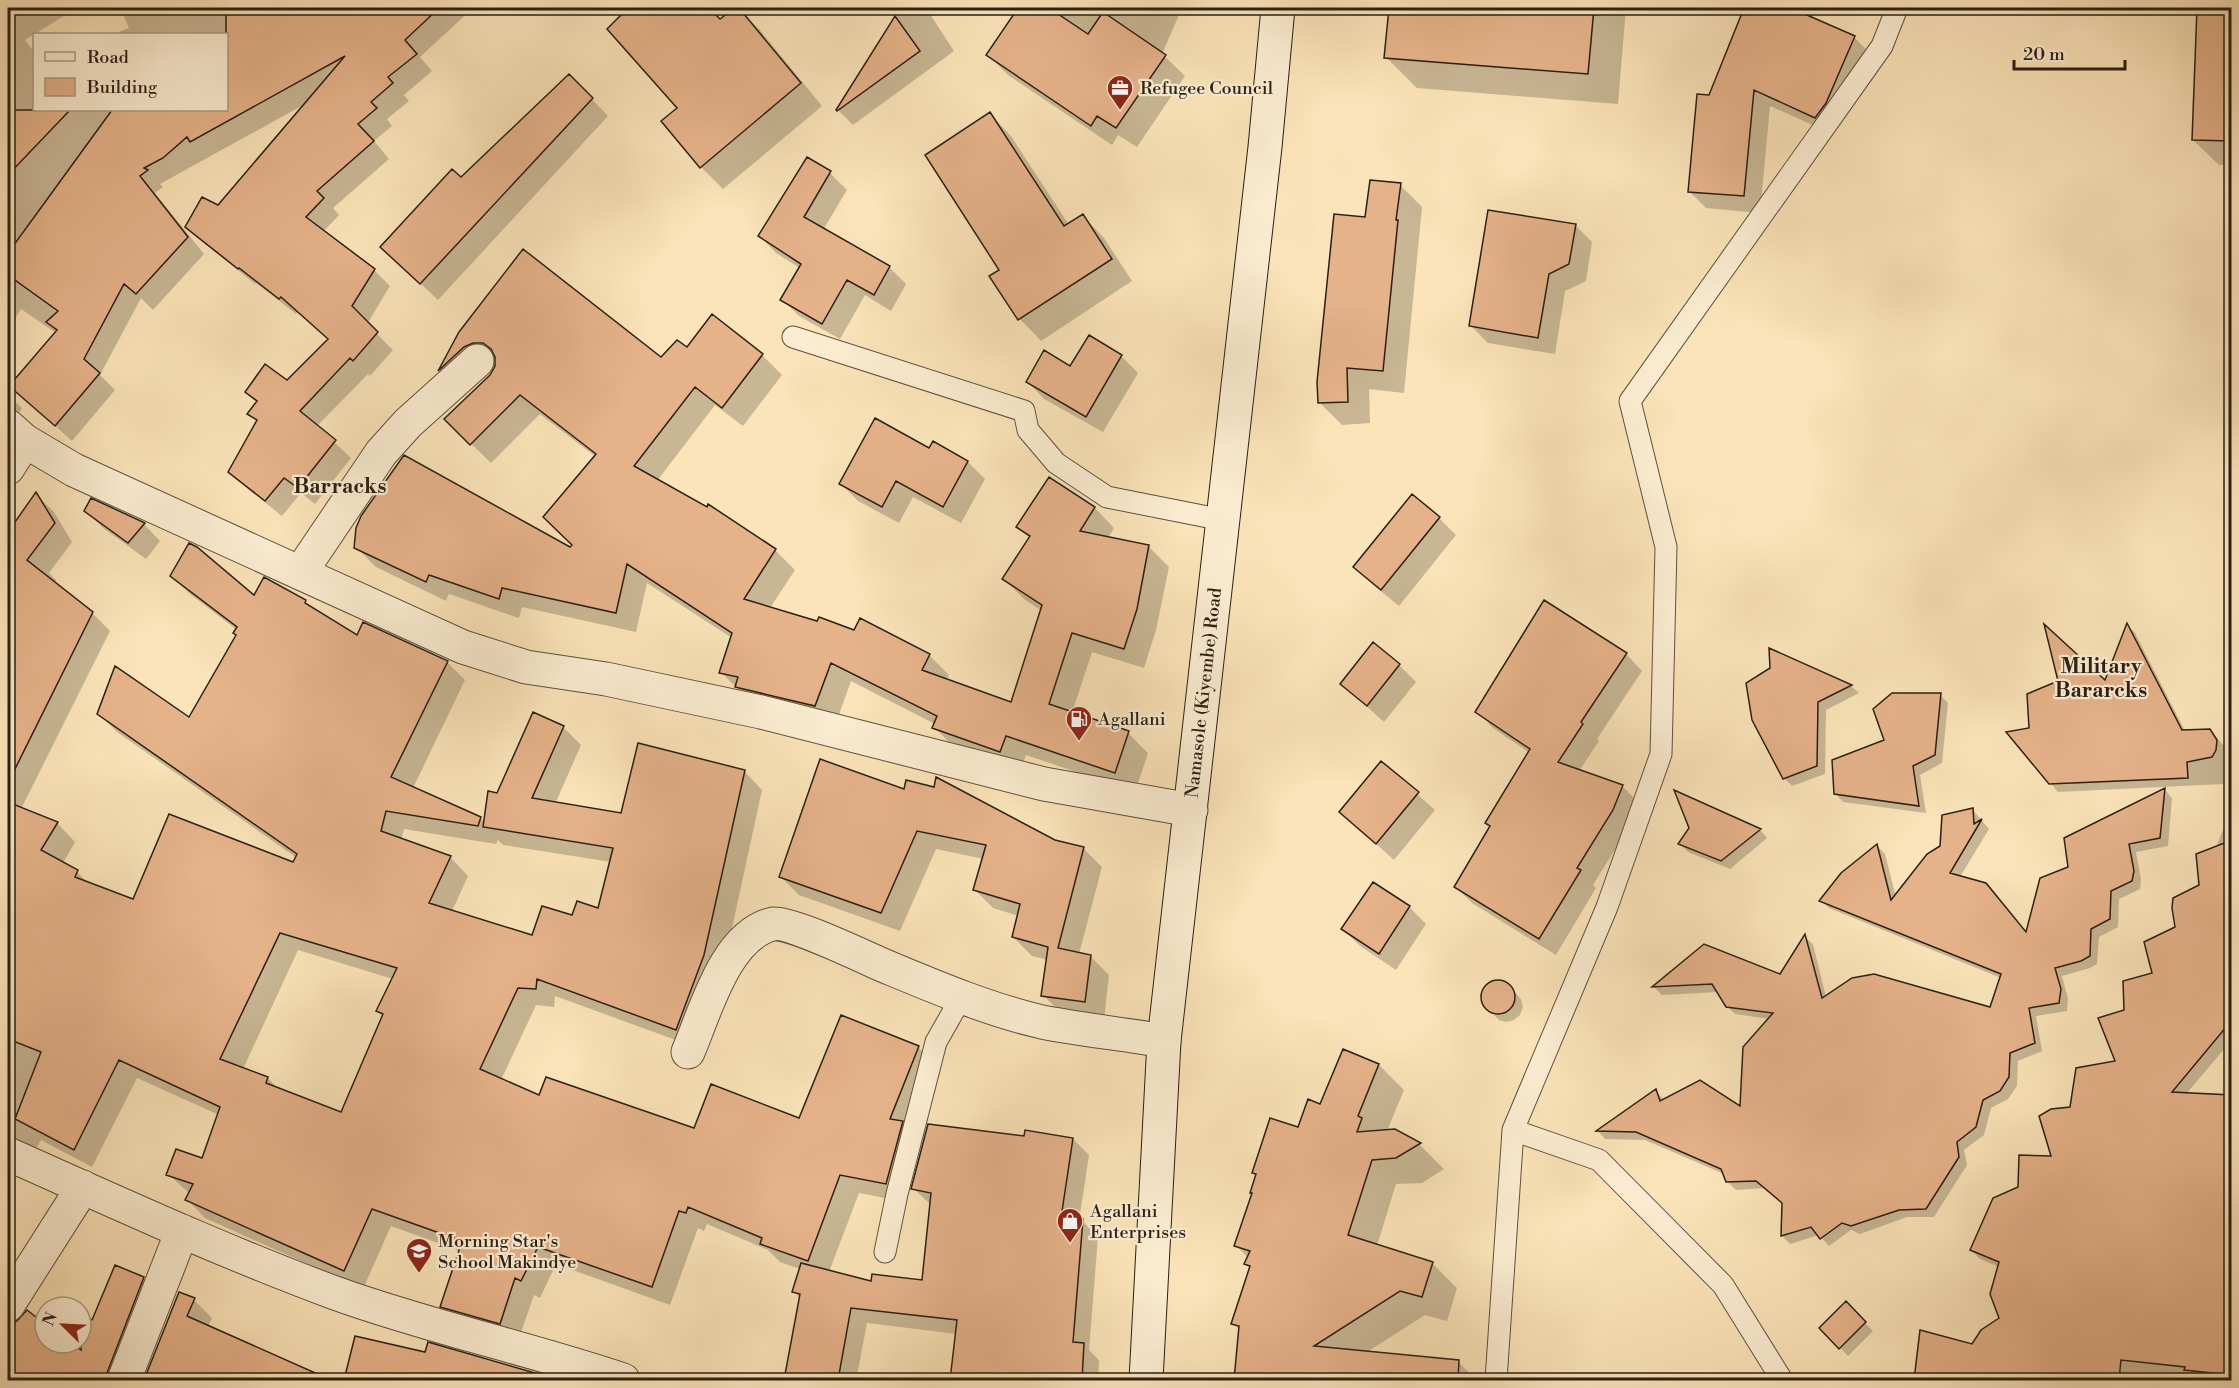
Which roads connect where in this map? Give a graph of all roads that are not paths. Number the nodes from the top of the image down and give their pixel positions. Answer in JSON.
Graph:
{"nodes":[{"id":1,"x":1278,"y":8,"type":"edge"},
{"id":2,"x":1897,"y":8,"type":"edge"},
{"id":3,"x":793,"y":337,"type":"dead end"},
{"id":4,"x":477,"y":361,"type":"dead end"},
{"id":5,"x":16,"y":434,"type":"edge"},
{"id":6,"x":8,"y":468,"type":"edge"},
{"id":7,"x":1223,"y":520,"type":"junction"},
{"id":8,"x":300,"y":573,"type":"junction"},
{"id":9,"x":1191,"y":810,"type":"junction"},
{"id":10,"x":961,"y":998,"type":"junction"},
{"id":11,"x":1164,"y":1041,"type":"junction"},
{"id":12,"x":688,"y":1052,"type":"dead end"},
{"id":13,"x":1513,"y":1130,"type":"junction"},
{"id":14,"x":8,"y":1154,"type":"edge"},
{"id":15,"x":83,"y":1187,"type":"junction"},
{"id":16,"x":182,"y":1231,"type":"junction"},
{"id":17,"x":885,"y":1252,"type":"dead end"},
{"id":18,"x":8,"y":1305,"type":"edge"},
{"id":19,"x":124,"y":1380,"type":"edge"},
{"id":20,"x":623,"y":1380,"type":"edge"},
{"id":21,"x":1146,"y":1380,"type":"edge"},
{"id":22,"x":1496,"y":1380,"type":"edge"},
{"id":23,"x":1782,"y":1380,"type":"edge"}],
"edges":[{"from":1,"to":7,"type":"street","name":"Namasole (Kiyembe) Road"},
{"from":2,"to":13,"type":"lane"},
{"from":3,"to":7,"type":"lane"},
{"from":4,"to":8,"type":"street"},
{"from":5,"to":6,"type":"street"},
{"from":5,"to":8,"type":"street"},
{"from":7,"to":9,"type":"street","name":"Namasole (Kiyembe) Road"},
{"from":8,"to":9,"type":"street"},
{"from":9,"to":11,"type":"street","name":"Namasole (Kiyembe) Road"},
{"from":10,"to":11,"type":"street"},
{"from":10,"to":12,"type":"street"},
{"from":10,"to":17,"type":"lane"},
{"from":11,"to":21,"type":"street","name":"Namasole (Kiyembe) Road"},
{"from":13,"to":22,"type":"lane"},
{"from":13,"to":23,"type":"lane"},
{"from":14,"to":15,"type":"street"},
{"from":15,"to":16,"type":"street"},
{"from":15,"to":18,"type":"street"},
{"from":16,"to":19,"type":"street"},
{"from":16,"to":20,"type":"street"}]}
